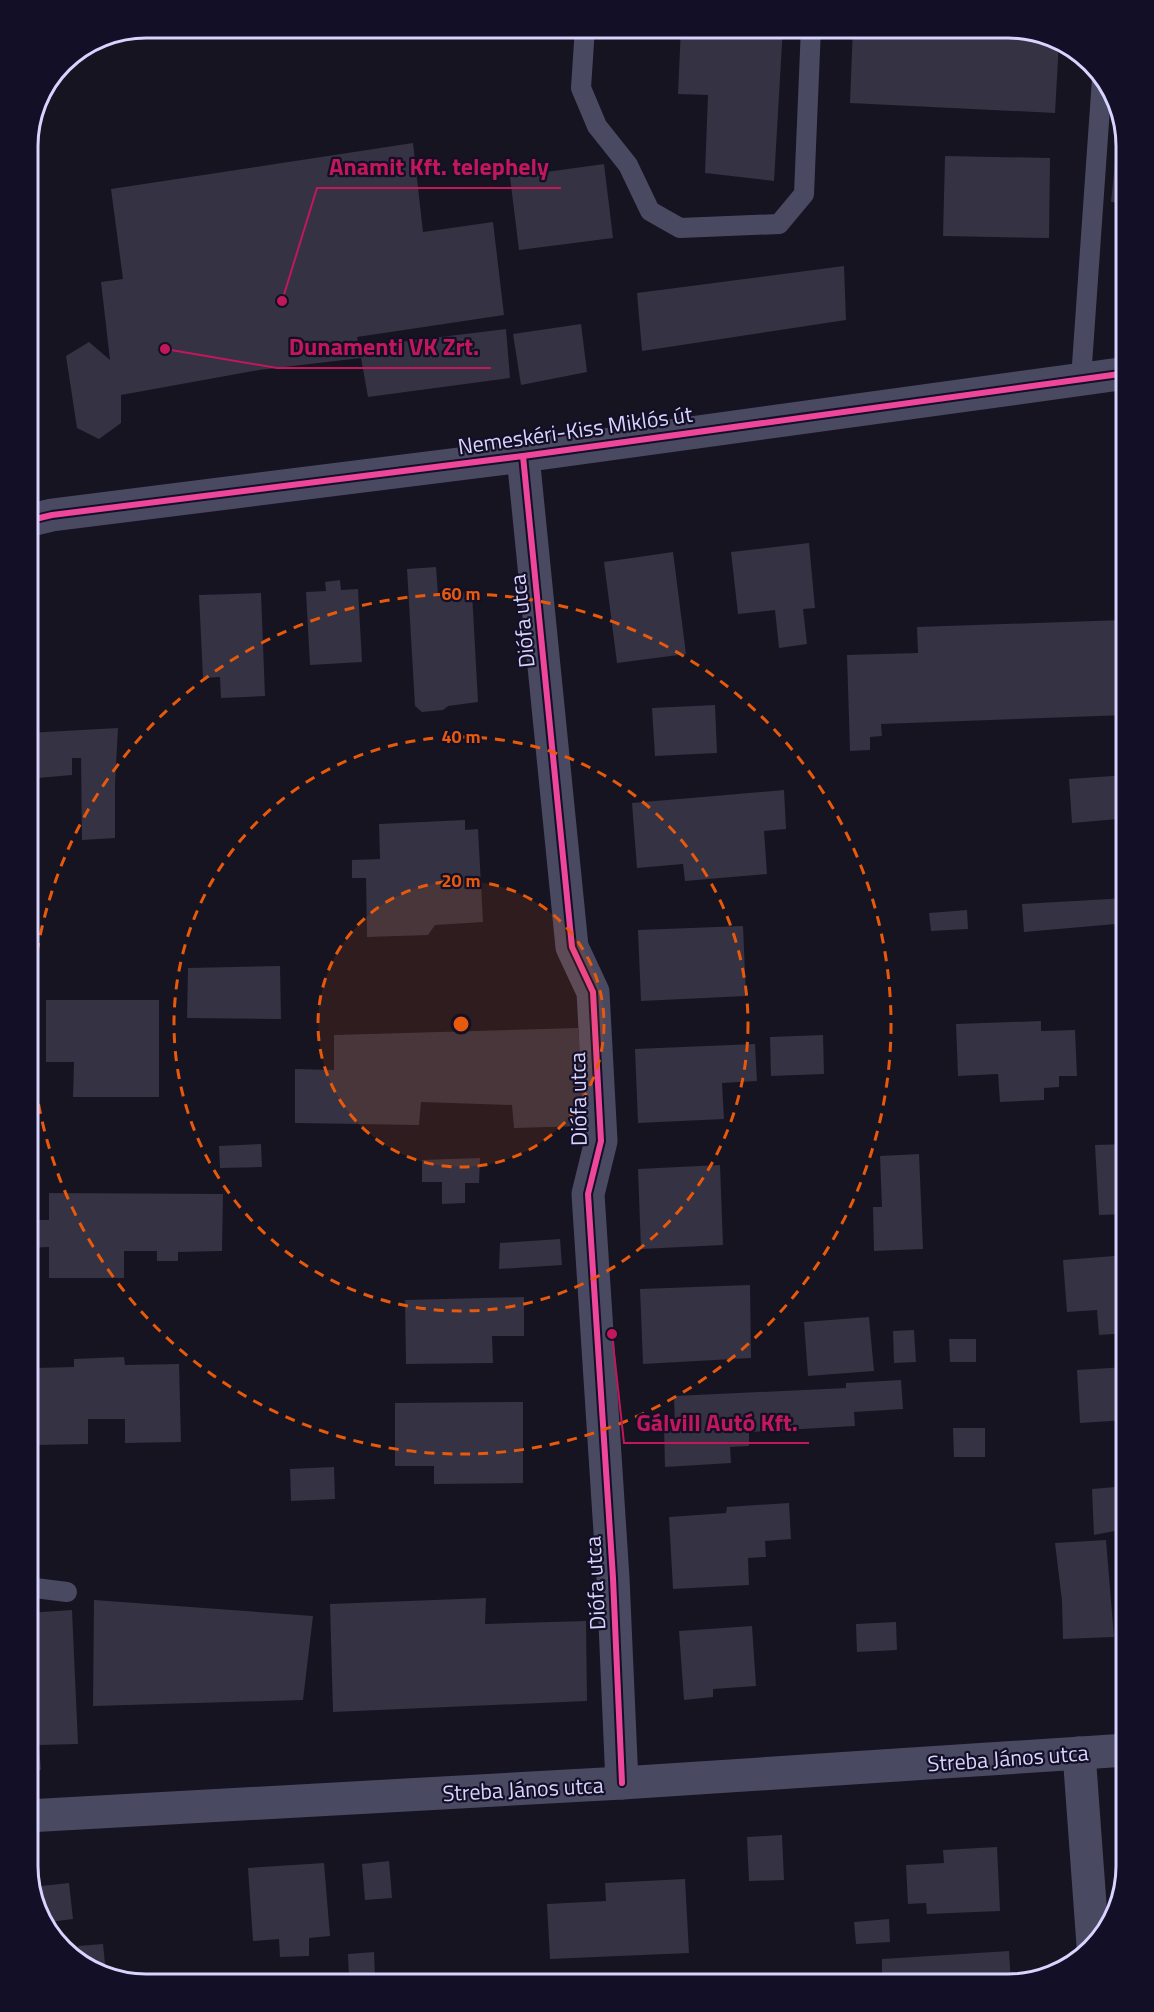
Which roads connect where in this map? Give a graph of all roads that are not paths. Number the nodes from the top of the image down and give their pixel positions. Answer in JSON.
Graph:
{"nodes":[{"id":1,"x":584,"y":38,"type":"edge"},
{"id":2,"x":811,"y":38,"type":"edge"},
{"id":3,"x":1101,"y":91,"type":"edge"},
{"id":4,"x":1117,"y":375,"type":"edge"},
{"id":5,"x":1081,"y":380,"type":"junction"},
{"id":6,"x":524,"y":456,"type":"junction"},
{"id":7,"x":38,"y":518,"type":"edge"},
{"id":8,"x":38,"y":1588,"type":"edge"},
{"id":9,"x":67,"y":1592,"type":"dead end"},
{"id":10,"x":1117,"y":1751,"type":"edge"},
{"id":11,"x":1079,"y":1753,"type":"junction"},
{"id":12,"x":622,"y":1783,"type":"junction"},
{"id":13,"x":38,"y":1815,"type":"edge"},
{"id":14,"x":1092,"y":1935,"type":"edge"}],
"edges":[{"from":1,"to":2,"type":"lane"},
{"from":3,"to":5,"type":"lane"},
{"from":4,"to":5,"type":"street","name":"Nemeskéri-Kiss Miklós út"},
{"from":5,"to":6,"type":"street","name":"Nemeskéri-Kiss Miklós út"},
{"from":6,"to":7,"type":"street","name":"Nemeskéri-Kiss Miklós út"},
{"from":6,"to":12,"type":"street","name":"Diófa utca"},
{"from":8,"to":9,"type":"lane"},
{"from":10,"to":11,"type":"street","name":"Streba János utca"},
{"from":11,"to":12,"type":"street","name":"Streba János utca"},
{"from":11,"to":14,"type":"street"},
{"from":12,"to":13,"type":"street","name":"Streba János utca"}]}
